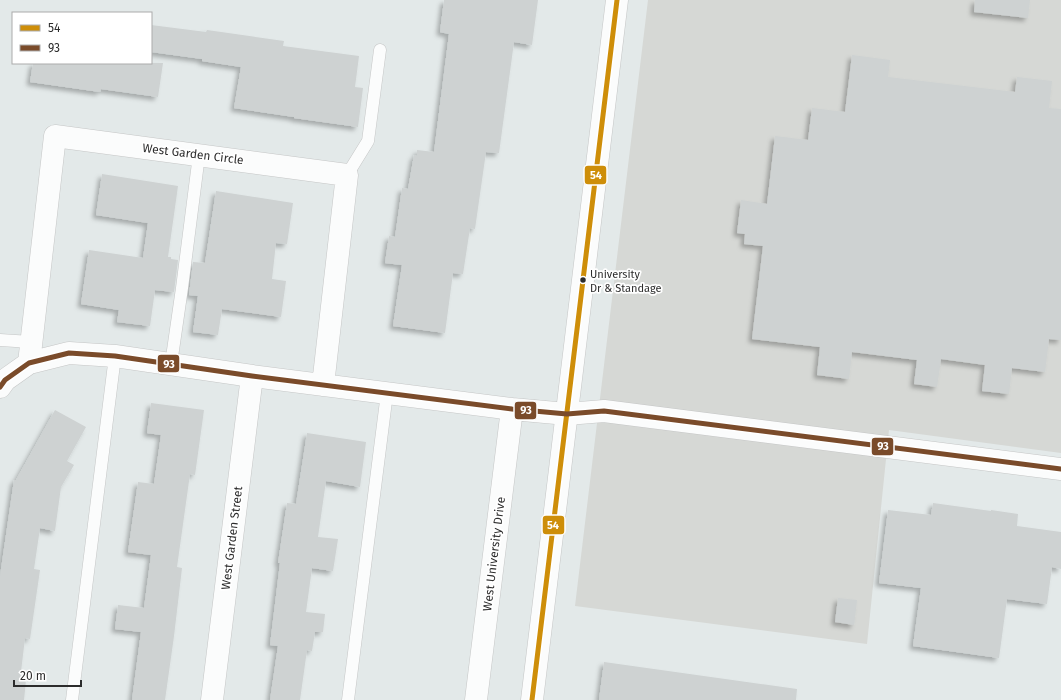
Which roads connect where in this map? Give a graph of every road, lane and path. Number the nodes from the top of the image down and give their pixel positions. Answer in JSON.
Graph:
{"nodes":[{"id":1,"x":617,"y":0,"type":"edge"},
{"id":2,"x":380,"y":50,"type":"dead end"},
{"id":3,"x":199,"y":155,"type":"junction"},
{"id":4,"x":347,"y":175,"type":"junction"},
{"id":5,"x":0,"y":340,"type":"edge"},
{"id":6,"x":30,"y":353,"type":"junction"},
{"id":7,"x":115,"y":356,"type":"junction"},
{"id":8,"x":171,"y":364,"type":"junction"},
{"id":9,"x":252,"y":376,"type":"junction"},
{"id":10,"x":323,"y":385,"type":"junction"},
{"id":11,"x":0,"y":387,"type":"edge"},
{"id":12,"x":387,"y":393,"type":"junction"},
{"id":13,"x":512,"y":409,"type":"junction"},
{"id":14,"x":567,"y":414,"type":"junction"},
{"id":15,"x":1061,"y":469,"type":"edge"},
{"id":16,"x":72,"y":700,"type":"edge"},
{"id":17,"x":212,"y":700,"type":"edge"},
{"id":18,"x":348,"y":700,"type":"edge"},
{"id":19,"x":476,"y":700,"type":"edge"},
{"id":20,"x":532,"y":700,"type":"edge"}],
"edges":[{"from":1,"to":14,"type":"street"},
{"from":2,"to":4,"type":"lane"},
{"from":3,"to":4,"type":"street","name":"West Garden Circle"},
{"from":3,"to":6,"type":"street","name":"West Garden Circle"},
{"from":3,"to":8,"type":"lane"},
{"from":4,"to":10,"type":"street"},
{"from":5,"to":6,"type":"lane"},
{"from":6,"to":7,"type":"street"},
{"from":6,"to":11,"type":"street"},
{"from":7,"to":8,"type":"street"},
{"from":7,"to":16,"type":"lane"},
{"from":8,"to":9,"type":"street"},
{"from":9,"to":10,"type":"street"},
{"from":9,"to":17,"type":"street","name":"West Garden Street"},
{"from":10,"to":12,"type":"street"},
{"from":12,"to":13,"type":"street"},
{"from":12,"to":18,"type":"lane"},
{"from":13,"to":14,"type":"street"},
{"from":13,"to":19,"type":"street","name":"West University Drive"},
{"from":14,"to":15,"type":"street"},
{"from":14,"to":20,"type":"street"}]}
